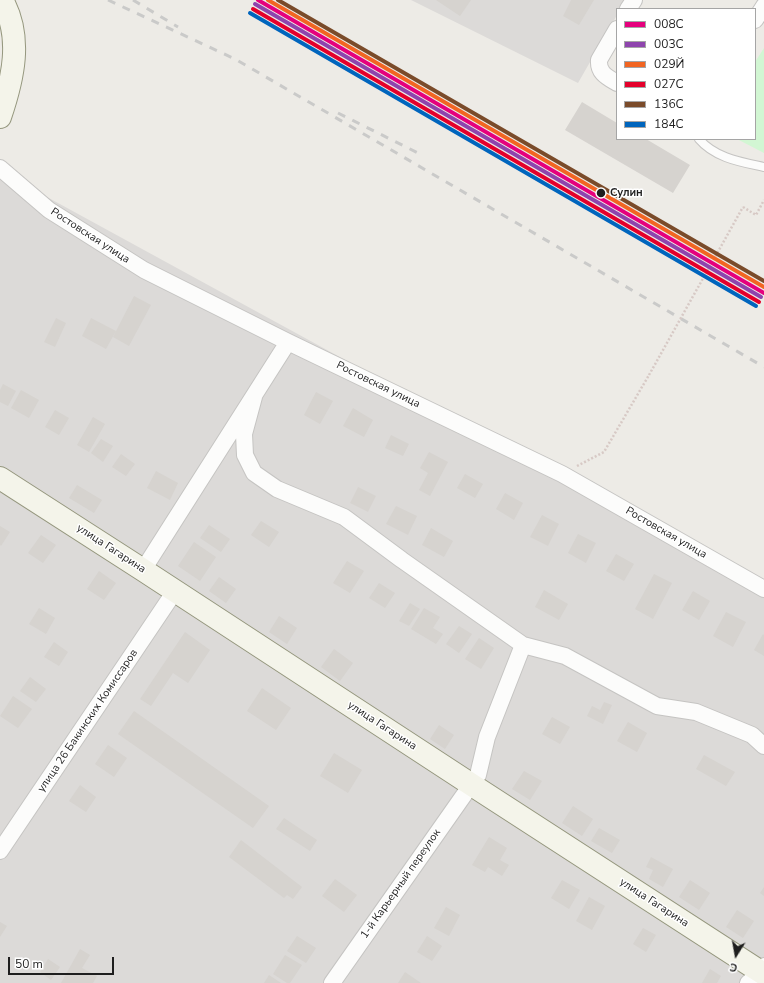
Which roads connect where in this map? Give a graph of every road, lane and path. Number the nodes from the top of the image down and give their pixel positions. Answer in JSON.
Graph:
{"nodes":[{"id":1,"x":2,"y":0,"type":"edge"},
{"id":2,"x":764,"y":6,"type":"edge"},
{"id":3,"x":756,"y":18,"type":"edge"},
{"id":4,"x":616,"y":31,"type":"edge"},
{"id":5,"x":616,"y":82,"type":"edge"},
{"id":6,"x":0,"y":117,"type":"edge"},
{"id":7,"x":700,"y":140,"type":"edge"},
{"id":8,"x":764,"y":167,"type":"edge"},
{"id":9,"x":0,"y":168,"type":"edge"},
{"id":10,"x":764,"y":200,"type":"edge"},
{"id":11,"x":288,"y":342,"type":"junction"},
{"id":12,"x":254,"y":397,"type":"junction"},
{"id":13,"x":562,"y":474,"type":"junction"},
{"id":14,"x":0,"y":478,"type":"edge"},
{"id":15,"x":143,"y":570,"type":"junction"},
{"id":16,"x":764,"y":589,"type":"edge"},
{"id":17,"x":175,"y":591,"type":"junction"},
{"id":18,"x":523,"y":645,"type":"junction"},
{"id":19,"x":764,"y":746,"type":"edge"},
{"id":20,"x":472,"y":785,"type":"junction"},
{"id":21,"x":0,"y":852,"type":"edge"},
{"id":22,"x":759,"y":974,"type":"edge"},
{"id":23,"x":332,"y":983,"type":"edge"}],
"edges":[{"from":1,"to":6,"type":"main road"},
{"from":2,"to":3,"type":"street"},
{"from":4,"to":5,"type":"street"},
{"from":7,"to":8,"type":"lane"},
{"from":9,"to":11,"type":"street","name":"Ростовская улица"},
{"from":10,"to":13,"type":"path","bridge":true},
{"from":11,"to":12,"type":"street"},
{"from":11,"to":13,"type":"street","name":"Ростовская улица"},
{"from":12,"to":15,"type":"street"},
{"from":12,"to":18,"type":"street"},
{"from":13,"to":16,"type":"street","name":"Ростовская улица"},
{"from":14,"to":15,"type":"main road","name":"улица Гагарина"},
{"from":15,"to":17,"type":"main road","name":"улица Гагарина"},
{"from":17,"to":20,"type":"main road","name":"улица Гагарина"},
{"from":17,"to":21,"type":"street","name":"улица 26 Бакинских Комиссаров"},
{"from":18,"to":19,"type":"street"},
{"from":18,"to":20,"type":"street","name":"1-й Карьерный переулок"},
{"from":20,"to":22,"type":"main road","name":"улица Гагарина"},
{"from":20,"to":23,"type":"street","name":"1-й Карьерный переулок"}]}
